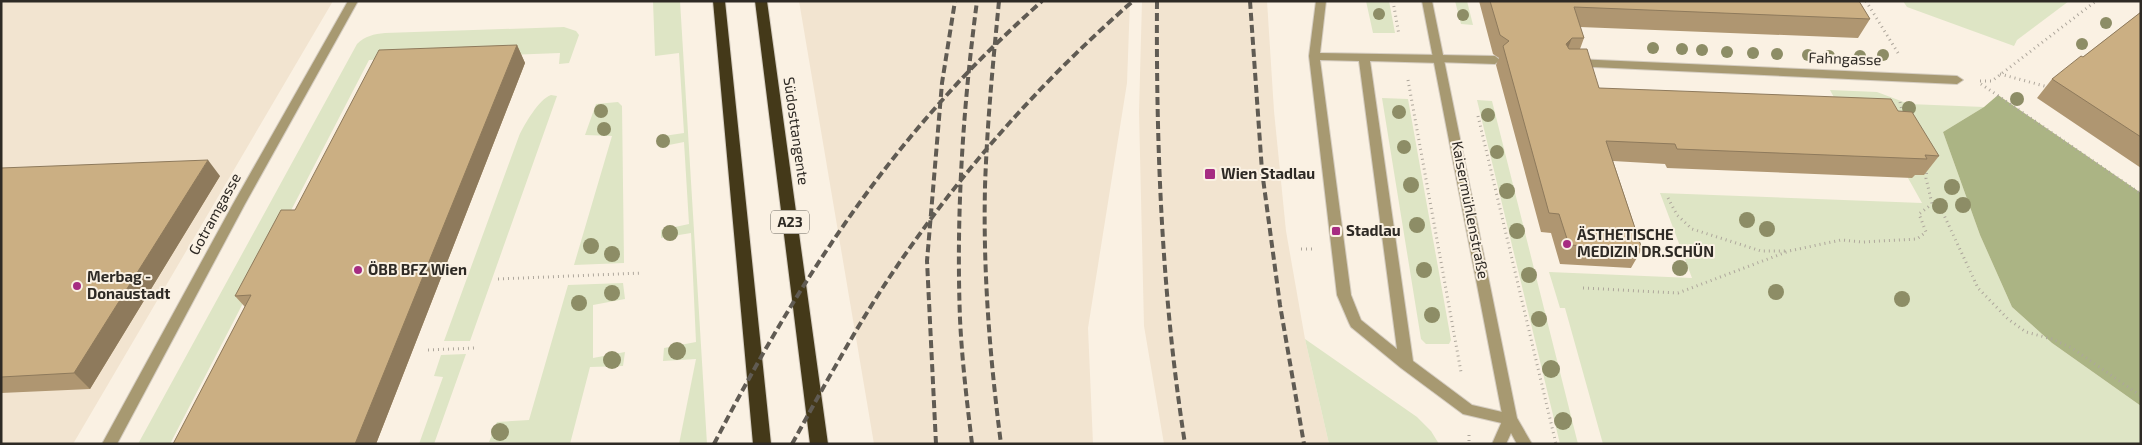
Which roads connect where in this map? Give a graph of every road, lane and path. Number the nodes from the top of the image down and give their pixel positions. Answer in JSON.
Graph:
{"nodes":[{"id":1,"x":353,"y":1,"type":"edge"},
{"id":2,"x":719,"y":1,"type":"edge"},
{"id":3,"x":761,"y":1,"type":"edge"},
{"id":4,"x":1320,"y":1,"type":"edge"},
{"id":5,"x":1393,"y":1,"type":"edge"},
{"id":6,"x":1427,"y":1,"type":"edge"},
{"id":7,"x":1866,"y":1,"type":"edge"},
{"id":8,"x":2096,"y":1,"type":"edge"},
{"id":9,"x":1314,"y":56,"type":"junction"},
{"id":10,"x":1364,"y":58,"type":"junction"},
{"id":11,"x":1404,"y":59,"type":"junction"},
{"id":12,"x":1440,"y":59,"type":"junction"},
{"id":13,"x":1495,"y":60,"type":"dead end"},
{"id":14,"x":1565,"y":63,"type":"edge"},
{"id":15,"x":2000,"y":74,"type":"junction"},
{"id":16,"x":1912,"y":77,"type":"junction"},
{"id":17,"x":1957,"y":80,"type":"dead end"},
{"id":18,"x":2049,"y":88,"type":"dead end"},
{"id":19,"x":1900,"y":98,"type":"dead end"},
{"id":20,"x":1477,"y":110,"type":"dead end"},
{"id":21,"x":1904,"y":118,"type":"edge"},
{"id":22,"x":1927,"y":159,"type":"edge"},
{"id":23,"x":2141,"y":194,"type":"edge"},
{"id":24,"x":1668,"y":198,"type":"dead end"},
{"id":25,"x":1932,"y":204,"type":"junction"},
{"id":26,"x":1301,"y":249,"type":"dead end"},
{"id":27,"x":1316,"y":249,"type":"dead end"},
{"id":28,"x":1789,"y":251,"type":"junction"},
{"id":29,"x":642,"y":273,"type":"dead end"},
{"id":30,"x":498,"y":278,"type":"dead end"},
{"id":31,"x":1583,"y":288,"type":"dead end"},
{"id":32,"x":474,"y":348,"type":"dead end"},
{"id":33,"x":428,"y":350,"type":"dead end"},
{"id":34,"x":1406,"y":364,"type":"junction"},
{"id":35,"x":2141,"y":396,"type":"edge"},
{"id":36,"x":1468,"y":410,"type":"junction"},
{"id":37,"x":1510,"y":419,"type":"junction"},
{"id":38,"x":109,"y":444,"type":"edge"},
{"id":39,"x":762,"y":444,"type":"edge"},
{"id":40,"x":819,"y":444,"type":"edge"},
{"id":41,"x":1499,"y":444,"type":"edge"},
{"id":42,"x":1525,"y":444,"type":"edge"},
{"id":43,"x":1556,"y":444,"type":"edge"}],
"edges":[{"from":1,"to":38,"type":"street","name":"Gotramgasse"},
{"from":2,"to":39,"type":"highway"},
{"from":3,"to":40,"type":"highway","name":"Südosttangente","number":"A23"},
{"from":4,"to":9,"type":"street"},
{"from":5,"to":11,"type":"path"},
{"from":6,"to":12,"type":"street","name":"Kaisermühlenstraße"},
{"from":7,"to":16,"type":"path"},
{"from":8,"to":15,"type":"path"},
{"from":9,"to":10,"type":"street"},
{"from":9,"to":34,"type":"street"},
{"from":10,"to":11,"type":"street"},
{"from":10,"to":34,"type":"street"},
{"from":11,"to":12,"type":"street"},
{"from":11,"to":36,"type":"path"},
{"from":12,"to":13,"type":"street"},
{"from":12,"to":37,"type":"street","name":"Kaisermühlenstraße"},
{"from":14,"to":16,"type":"street","name":"Fahngasse"},
{"from":15,"to":18,"type":"path"},
{"from":15,"to":23,"type":"path"},
{"from":16,"to":17,"type":"street","name":"Fahngasse"},
{"from":19,"to":21,"type":"path"},
{"from":20,"to":43,"type":"path"},
{"from":22,"to":25,"type":"path"},
{"from":24,"to":28,"type":"path"},
{"from":25,"to":28,"type":"path"},
{"from":25,"to":35,"type":"path"},
{"from":26,"to":27,"type":"path"},
{"from":28,"to":31,"type":"path"},
{"from":29,"to":30,"type":"path"},
{"from":32,"to":33,"type":"path"},
{"from":34,"to":36,"type":"street"},
{"from":36,"to":37,"type":"street"},
{"from":37,"to":41,"type":"street"},
{"from":37,"to":42,"type":"street","name":"Kaisermühlenstraße"}]}
